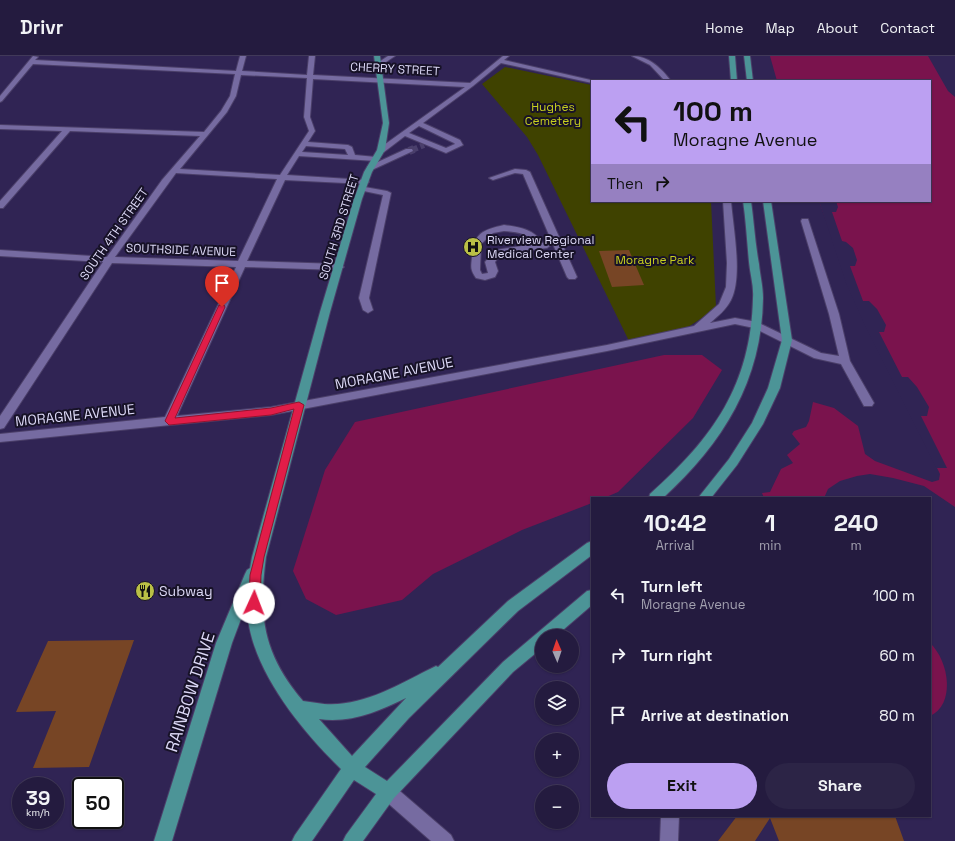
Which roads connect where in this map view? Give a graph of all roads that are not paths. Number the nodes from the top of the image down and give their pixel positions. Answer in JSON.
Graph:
{"nodes":[{"id":1,"x":36,"y":56,"type":"edge"},
{"id":2,"x":243,"y":56,"type":"edge"},
{"id":3,"x":312,"y":56,"type":"edge"},
{"id":4,"x":392,"y":56,"type":"edge"},
{"id":5,"x":506,"y":56,"type":"edge"},
{"id":6,"x":635,"y":56,"type":"edge"},
{"id":7,"x":732,"y":56,"type":"edge"},
{"id":8,"x":747,"y":56,"type":"edge"},
{"id":9,"x":377,"y":61,"type":"edge"},
{"id":10,"x":500,"y":61,"type":"junction"},
{"id":11,"x":31,"y":62,"type":"junction"},
{"id":12,"x":239,"y":72,"type":"junction"},
{"id":13,"x":311,"y":76,"type":"junction"},
{"id":14,"x":380,"y":80,"type":"junction"},
{"id":15,"x":667,"y":80,"type":"edge"},
{"id":16,"x":734,"y":80,"type":"edge"},
{"id":17,"x":750,"y":80,"type":"edge"},
{"id":18,"x":591,"y":81,"type":"edge"},
{"id":19,"x":471,"y":85,"type":"junction"},
{"id":20,"x":0,"y":100,"type":"edge"},
{"id":21,"x":418,"y":123,"type":"junction"},
{"id":22,"x":0,"y":127,"type":"edge"},
{"id":23,"x":68,"y":129,"type":"junction"},
{"id":24,"x":404,"y":133,"type":"junction"},
{"id":25,"x":204,"y":134,"type":"junction"},
{"id":26,"x":415,"y":138,"type":"junction"},
{"id":27,"x":304,"y":144,"type":"junction"},
{"id":28,"x":381,"y":150,"type":"junction"},
{"id":29,"x":297,"y":154,"type":"junction"},
{"id":30,"x":352,"y":157,"type":"junction"},
{"id":31,"x":376,"y":159,"type":"junction"},
{"id":32,"x":371,"y":168,"type":"junction"},
{"id":33,"x":174,"y":171,"type":"junction"},
{"id":34,"x":282,"y":177,"type":"junction"},
{"id":35,"x":493,"y":178,"type":"dead end"},
{"id":36,"x":363,"y":185,"type":"junction"},
{"id":37,"x":727,"y":202,"type":"edge"},
{"id":38,"x":747,"y":202,"type":"edge"},
{"id":39,"x":767,"y":202,"type":"edge"},
{"id":40,"x":0,"y":206,"type":"edge"},
{"id":41,"x":805,"y":221,"type":"dead end"},
{"id":42,"x":558,"y":244,"type":"junction"},
{"id":43,"x":540,"y":246,"type":"junction"},
{"id":44,"x":498,"y":252,"type":"junction"},
{"id":45,"x":0,"y":253,"type":"edge"},
{"id":46,"x":477,"y":255,"type":"junction"},
{"id":47,"x":109,"y":260,"type":"junction"},
{"id":48,"x":242,"y":264,"type":"junction"},
{"id":49,"x":338,"y":266,"type":"junction"},
{"id":50,"x":572,"y":277,"type":"dead end"},
{"id":51,"x":368,"y":310,"type":"dead end"},
{"id":52,"x":757,"y":325,"type":"junction"},
{"id":53,"x":695,"y":330,"type":"junction"},
{"id":54,"x":786,"y":340,"type":"junction"},
{"id":55,"x":845,"y":361,"type":"junction"},
{"id":56,"x":868,"y":403,"type":"dead end"},
{"id":57,"x":299,"y":405,"type":"junction"},
{"id":58,"x":169,"y":421,"type":"junction"},
{"id":59,"x":0,"y":425,"type":"edge"},
{"id":60,"x":0,"y":438,"type":"edge"},
{"id":61,"x":656,"y":497,"type":"edge"},
{"id":62,"x":705,"y":497,"type":"edge"},
{"id":63,"x":591,"y":548,"type":"edge"},
{"id":64,"x":259,"y":557,"type":"junction"},
{"id":65,"x":591,"y":597,"type":"edge"},
{"id":66,"x":553,"y":629,"type":"edge"},
{"id":67,"x":535,"y":644,"type":"edge"},
{"id":68,"x":446,"y":669,"type":"junction"},
{"id":69,"x":298,"y":708,"type":"junction"},
{"id":70,"x":352,"y":768,"type":"junction"},
{"id":71,"x":388,"y":792,"type":"junction"},
{"id":72,"x":670,"y":817,"type":"edge"},
{"id":73,"x":163,"y":841,"type":"edge"},
{"id":74,"x":301,"y":841,"type":"edge"},
{"id":75,"x":352,"y":841,"type":"edge"},
{"id":76,"x":445,"y":841,"type":"edge"},
{"id":77,"x":669,"y":841,"type":"edge"}],
"edges":[{"from":1,"to":11,"type":"street"},
{"from":2,"to":12,"type":"street","name":"SOUTH 4TH STREET"},
{"from":3,"to":13,"type":"street"},
{"from":4,"to":9,"type":"street"},
{"from":5,"to":10,"type":"street"},
{"from":6,"to":15,"type":"street"},
{"from":7,"to":16,"type":"main road"},
{"from":8,"to":17,"type":"main road"},
{"from":9,"to":14,"type":"main road","name":"SOUTH 3RD STREET"},
{"from":10,"to":18,"type":"street"},
{"from":10,"to":19,"type":"street"},
{"from":11,"to":12,"type":"street","name":"CHERRY STREET"},
{"from":11,"to":20,"type":"street"},
{"from":12,"to":13,"type":"street","name":"CHERRY STREET"},
{"from":12,"to":25,"type":"street","name":"SOUTH 4TH STREET"},
{"from":13,"to":14,"type":"street","name":"CHERRY STREET"},
{"from":13,"to":27,"type":"street"},
{"from":14,"to":19,"type":"street","name":"CHERRY STREET"},
{"from":14,"to":28,"type":"main road","name":"SOUTH 3RD STREET"},
{"from":19,"to":21,"type":"street"},
{"from":21,"to":24,"type":"street"},
{"from":21,"to":26,"type":"street"},
{"from":22,"to":23,"type":"street"},
{"from":23,"to":25,"type":"street"},
{"from":23,"to":40,"type":"street"},
{"from":24,"to":26,"type":"street"},
{"from":24,"to":28,"type":"street"},
{"from":25,"to":33,"type":"street","name":"SOUTH 4TH STREET"},
{"from":26,"to":32,"type":"street"},
{"from":27,"to":29,"type":"street"},
{"from":27,"to":30,"type":"street"},
{"from":28,"to":31,"type":"main road","name":"SOUTH 3RD STREET"},
{"from":29,"to":30,"type":"street"},
{"from":29,"to":34,"type":"street"},
{"from":30,"to":31,"type":"street"},
{"from":31,"to":32,"type":"main road","name":"SOUTH 3RD STREET"},
{"from":32,"to":36,"type":"main road","name":"SOUTH 3RD STREET"},
{"from":33,"to":34,"type":"street"},
{"from":33,"to":47,"type":"street","name":"SOUTH 4TH STREET"},
{"from":34,"to":36,"type":"street"},
{"from":34,"to":48,"type":"street"},
{"from":35,"to":42,"type":"street"},
{"from":36,"to":49,"type":"main road","name":"SOUTH 3RD STREET"},
{"from":36,"to":51,"type":"street"},
{"from":37,"to":53,"type":"street"},
{"from":38,"to":52,"type":"main road"},
{"from":39,"to":54,"type":"main road"},
{"from":41,"to":55,"type":"street"},
{"from":42,"to":43,"type":"street"},
{"from":42,"to":50,"type":"street"},
{"from":43,"to":44,"type":"street"},
{"from":43,"to":46,"type":"street"},
{"from":44,"to":46,"type":"street"},
{"from":44,"to":46,"type":"street"},
{"from":45,"to":47,"type":"street","name":"SOUTHSIDE AVENUE"},
{"from":47,"to":48,"type":"street","name":"SOUTHSIDE AVENUE"},
{"from":47,"to":59,"type":"street","name":"SOUTH 4TH STREET"},
{"from":48,"to":49,"type":"street","name":"SOUTHSIDE AVENUE"},
{"from":48,"to":58,"type":"street"},
{"from":49,"to":57,"type":"main road","name":"SOUTH 3RD STREET"},
{"from":52,"to":53,"type":"street","name":"MORAGNE AVENUE"},
{"from":52,"to":54,"type":"street","name":"MORAGNE AVENUE"},
{"from":52,"to":61,"type":"main road"},
{"from":53,"to":57,"type":"street","name":"MORAGNE AVENUE"},
{"from":54,"to":55,"type":"street","name":"MORAGNE AVENUE"},
{"from":54,"to":62,"type":"main road"},
{"from":55,"to":56,"type":"street"},
{"from":57,"to":58,"type":"street","name":"MORAGNE AVENUE"},
{"from":57,"to":64,"type":"main road","name":"RAINBOW DRIVE"},
{"from":58,"to":60,"type":"street","name":"MORAGNE AVENUE"},
{"from":63,"to":68,"type":"main road"},
{"from":64,"to":69,"type":"main road","name":"RAINBOW DRIVE"},
{"from":64,"to":73,"type":"main road","name":"RAINBOW DRIVE"},
{"from":65,"to":66,"type":"main road"},
{"from":67,"to":71,"type":"main road"},
{"from":68,"to":69,"type":"main road"},
{"from":68,"to":70,"type":"main road"},
{"from":69,"to":70,"type":"main road","name":"RAINBOW DRIVE"},
{"from":70,"to":71,"type":"main road","name":"RAINBOW DRIVE"},
{"from":70,"to":74,"type":"main road"},
{"from":71,"to":75,"type":"main road"},
{"from":71,"to":76,"type":"street"},
{"from":72,"to":77,"type":"street"}]}
